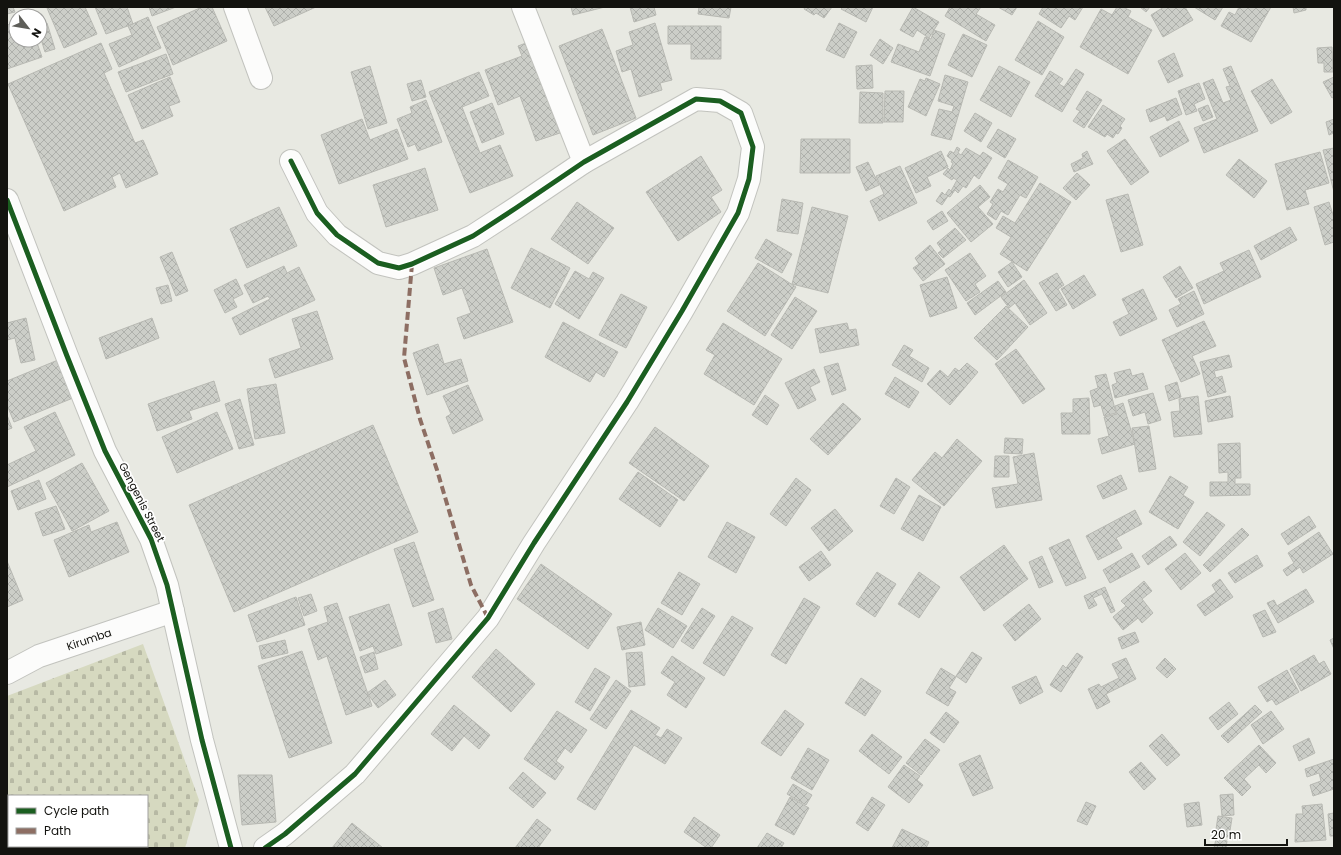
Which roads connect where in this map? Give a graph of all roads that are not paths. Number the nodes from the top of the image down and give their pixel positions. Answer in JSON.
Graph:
{"nodes":[{"id":1,"x":235,"y":7,"type":"edge"},
{"id":2,"x":523,"y":7,"type":"edge"},
{"id":3,"x":261,"y":78,"type":"dead end"},
{"id":4,"x":291,"y":161,"type":"dead end"},
{"id":5,"x":584,"y":162,"type":"junction"},
{"id":6,"x":7,"y":200,"type":"edge"},
{"id":7,"x":173,"y":611,"type":"junction"},
{"id":8,"x":7,"y":673,"type":"edge"},
{"id":9,"x":231,"y":848,"type":"edge"},
{"id":10,"x":265,"y":848,"type":"edge"}],
"edges":[{"from":1,"to":3,"type":"street"},
{"from":2,"to":5,"type":"street"},
{"from":4,"to":5,"type":"street"},
{"from":5,"to":10,"type":"street"},
{"from":6,"to":7,"type":"street","name":"Gengenis Street"},
{"from":7,"to":8,"type":"street","name":"Kirumba"},
{"from":7,"to":9,"type":"street","name":"Gengenis Street"}]}
